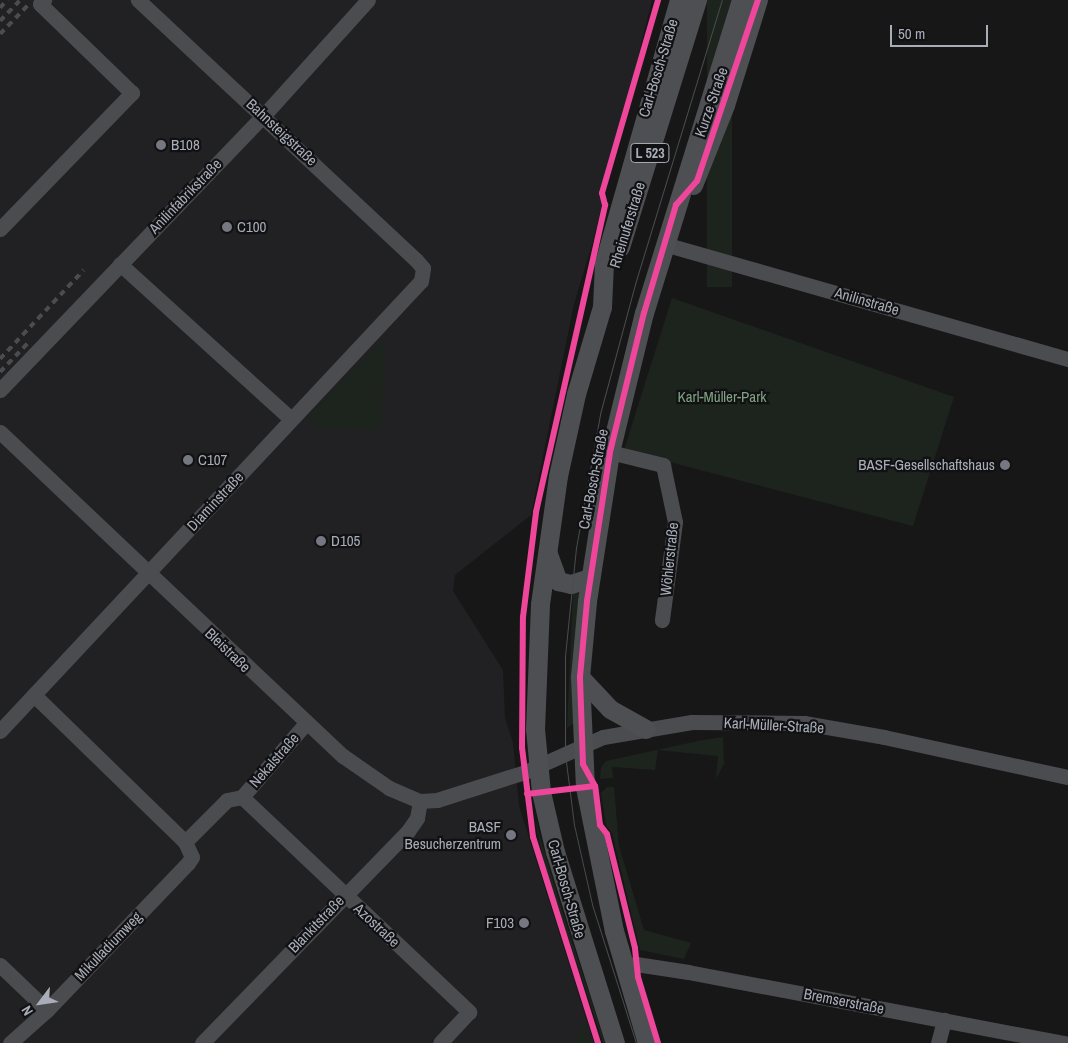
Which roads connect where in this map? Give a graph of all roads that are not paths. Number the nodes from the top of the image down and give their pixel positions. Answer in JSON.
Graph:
{"nodes":[{"id":1,"x":44,"y":0,"type":"edge"},
{"id":2,"x":138,"y":0,"type":"edge"},
{"id":3,"x":368,"y":0,"type":"edge"},
{"id":4,"x":679,"y":0,"type":"edge"},
{"id":5,"x":697,"y":0,"type":"edge"},
{"id":6,"x":740,"y":0,"type":"edge"},
{"id":7,"x":758,"y":0,"type":"edge"},
{"id":8,"x":264,"y":115,"type":"junction"},
{"id":9,"x":676,"y":205,"type":"junction"},
{"id":10,"x":0,"y":229,"type":"edge"},
{"id":11,"x":664,"y":244,"type":"junction"},
{"id":12,"x":120,"y":264,"type":"junction"},
{"id":13,"x":423,"y":268,"type":"joint"},
{"id":14,"x":602,"y":307,"type":"junction"},
{"id":15,"x":1068,"y":360,"type":"edge"},
{"id":16,"x":0,"y":390,"type":"edge"},
{"id":17,"x":291,"y":419,"type":"junction"},
{"id":18,"x":0,"y":432,"type":"edge"},
{"id":19,"x":610,"y":452,"type":"junction"},
{"id":20,"x":546,"y":548,"type":"junction"},
{"id":21,"x":149,"y":574,"type":"junction"},
{"id":22,"x":590,"y":578,"type":"junction"},
{"id":23,"x":662,"y":620,"type":"dead end"},
{"id":24,"x":580,"y":677,"type":"junction"},
{"id":25,"x":34,"y":695,"type":"junction"},
{"id":26,"x":306,"y":723,"type":"junction"},
{"id":27,"x":646,"y":729,"type":"junction"},
{"id":28,"x":0,"y":731,"type":"edge"},
{"id":29,"x":582,"y":744,"type":"junction"},
{"id":30,"x":538,"y":767,"type":"junction"},
{"id":31,"x":1068,"y":777,"type":"edge"},
{"id":32,"x":242,"y":797,"type":"junction"},
{"id":33,"x":420,"y":801,"type":"junction"},
{"id":34,"x":185,"y":842,"type":"junction"},
{"id":35,"x":344,"y":894,"type":"junction"},
{"id":36,"x":0,"y":965,"type":"edge"},
{"id":37,"x":623,"y":966,"type":"junction"},
{"id":38,"x":46,"y":1010,"type":"junction"},
{"id":39,"x":944,"y":1020,"type":"junction"},
{"id":40,"x":10,"y":1043,"type":"edge"},
{"id":41,"x":202,"y":1043,"type":"edge"},
{"id":42,"x":440,"y":1043,"type":"edge"},
{"id":43,"x":615,"y":1043,"type":"edge"},
{"id":44,"x":647,"y":1043,"type":"edge"},
{"id":45,"x":938,"y":1043,"type":"edge"},
{"id":46,"x":1064,"y":1043,"type":"edge"}],
"edges":[{"from":1,"to":10,"type":"street"},
{"from":2,"to":8,"type":"street","name":"Bahnsteigstraße"},
{"from":3,"to":8,"type":"street","name":"Anilinfabrikstraße"},
{"from":4,"to":14,"type":"main road","name":"Carl-Bosch-Straße","number":"L 523"},
{"from":5,"to":14,"type":"main road","name":"Rheinuferstraße","number":"L 523"},
{"from":6,"to":9,"type":"main road","number":"L 523"},
{"from":7,"to":9,"type":"main road","name":"Kurze Straße","number":"L 523"},
{"from":8,"to":12,"type":"street","name":"Anilinfabrikstraße"},
{"from":8,"to":13,"type":"street","name":"Bahnsteigstraße"},
{"from":9,"to":11,"type":"main road","name":"Carl-Bosch-Straße","number":"L 523"},
{"from":11,"to":15,"type":"street","name":"Anilinstraße"},
{"from":11,"to":19,"type":"main road","name":"Carl-Bosch-Straße","number":"L 523"},
{"from":12,"to":16,"type":"street","name":"Anilinfabrikstraße"},
{"from":12,"to":17,"type":"street"},
{"from":13,"to":17,"type":"street","name":"Diaminstraße"},
{"from":14,"to":20,"type":"main road","name":"Carl-Bosch-Straße","number":"L 523"},
{"from":17,"to":21,"type":"street","name":"Diaminstraße"},
{"from":18,"to":21,"type":"street","name":"Bleistraße"},
{"from":19,"to":22,"type":"main road","name":"Carl-Bosch-Straße","number":"L 523"},
{"from":19,"to":23,"type":"street","name":"Wöhlerstraße"},
{"from":20,"to":22,"type":"main road"},
{"from":20,"to":30,"type":"main road","name":"Carl-Bosch-Straße","number":"L 523"},
{"from":21,"to":25,"type":"street","name":"Diaminstraße"},
{"from":21,"to":26,"type":"street","name":"Bleistraße"},
{"from":22,"to":24,"type":"main road","name":"Carl-Bosch-Straße","number":"L 523"},
{"from":24,"to":27,"type":"main road"},
{"from":24,"to":29,"type":"main road","name":"Carl-Bosch-Straße","number":"L 523"},
{"from":25,"to":28,"type":"street","name":"Diaminstraße"},
{"from":25,"to":34,"type":"street"},
{"from":26,"to":32,"type":"street","name":"Nekalstraße"},
{"from":26,"to":33,"type":"street","name":"Bleistraße"},
{"from":27,"to":29,"type":"street","name":"Karl-Müller-Straße"},
{"from":27,"to":31,"type":"street","name":"Karl-Müller-Straße"},
{"from":29,"to":30,"type":"street","name":"Karl-Müller-Straße"},
{"from":29,"to":37,"type":"main road","name":"Carl-Bosch-Straße","number":"L 523"},
{"from":30,"to":33,"type":"street","name":"Karl-Müller-Straße"},
{"from":30,"to":43,"type":"main road","name":"Carl-Bosch-Straße","number":"L 523"},
{"from":32,"to":34,"type":"street"},
{"from":32,"to":35,"type":"street","name":"Azostraße"},
{"from":33,"to":35,"type":"street","name":"Blankitstraße"},
{"from":34,"to":38,"type":"street","name":"Mikulladiumweg"},
{"from":35,"to":41,"type":"street","name":"Blankitstraße"},
{"from":35,"to":42,"type":"street","name":"Azostraße"},
{"from":36,"to":38,"type":"street"},
{"from":37,"to":39,"type":"street","name":"Bremserstraße"},
{"from":37,"to":44,"type":"main road","name":"Carl-Bosch-Straße","number":"L 523"},
{"from":38,"to":40,"type":"street","name":"Mikulladiumweg"},
{"from":39,"to":45,"type":"street"},
{"from":39,"to":46,"type":"street","name":"Bremserstraße"}]}
